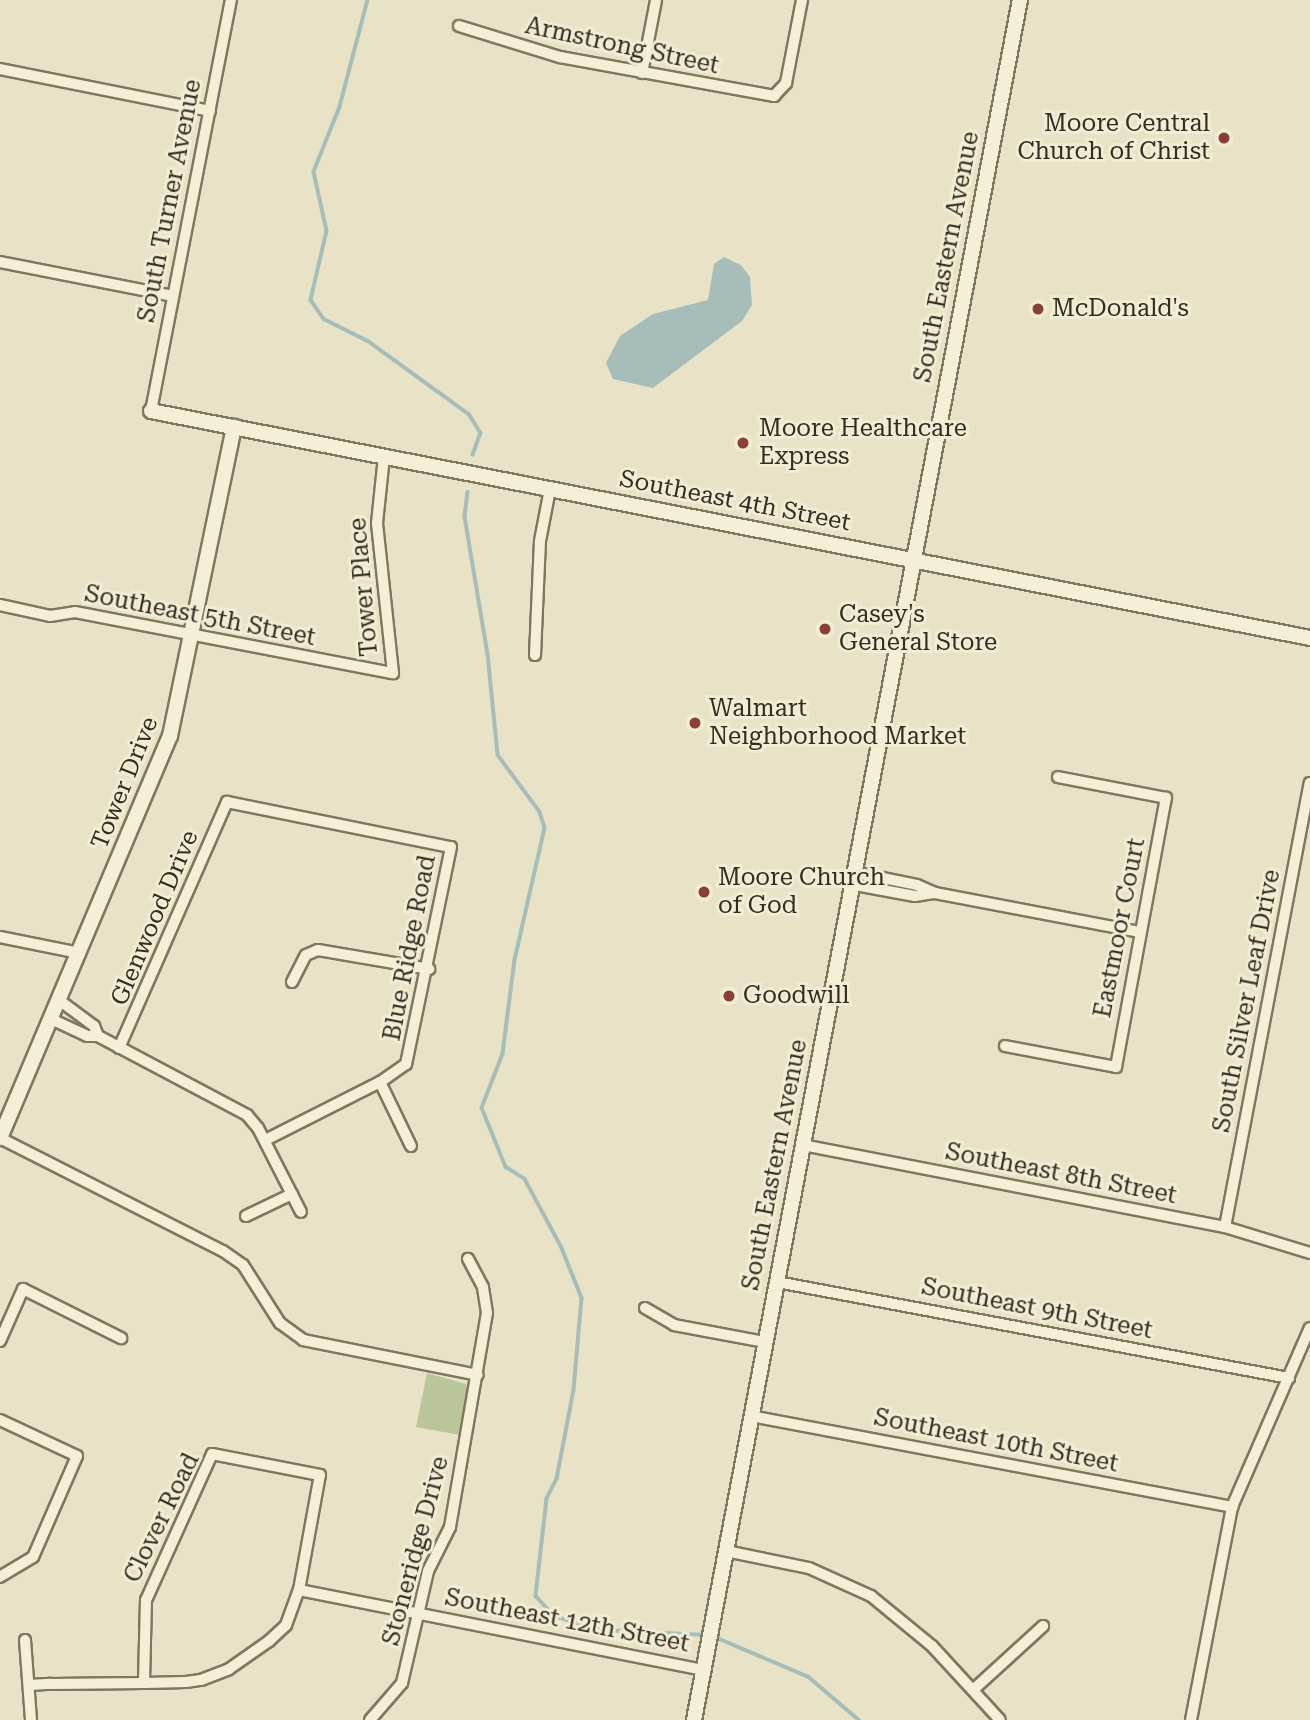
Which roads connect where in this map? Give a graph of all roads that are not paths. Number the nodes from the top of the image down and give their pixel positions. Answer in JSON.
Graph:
{"nodes":[{"id":1,"x":231,"y":0,"type":"edge"},
{"id":2,"x":656,"y":0,"type":"edge"},
{"id":3,"x":802,"y":0,"type":"edge"},
{"id":4,"x":1020,"y":0,"type":"edge"},
{"id":5,"x":458,"y":26,"type":"dead end"},
{"id":6,"x":0,"y":69,"type":"edge"},
{"id":7,"x":642,"y":73,"type":"junction"},
{"id":8,"x":210,"y":111,"type":"junction"},
{"id":9,"x":0,"y":262,"type":"edge"},
{"id":10,"x":173,"y":296,"type":"junction"},
{"id":11,"x":151,"y":411,"type":"joint"},
{"id":12,"x":234,"y":427,"type":"junction"},
{"id":13,"x":384,"y":456,"type":"junction"},
{"id":14,"x":550,"y":489,"type":"junction"},
{"id":15,"x":913,"y":559,"type":"junction"},
{"id":16,"x":0,"y":605,"type":"edge"},
{"id":17,"x":192,"y":636,"type":"junction"},
{"id":18,"x":1310,"y":638,"type":"edge"},
{"id":19,"x":535,"y":655,"type":"dead end"},
{"id":20,"x":393,"y":673,"type":"joint"},
{"id":21,"x":1058,"y":778,"type":"dead end"},
{"id":22,"x":1310,"y":783,"type":"edge"},
{"id":23,"x":451,"y":847,"type":"joint"},
{"id":24,"x":851,"y":878,"type":"junction"},
{"id":25,"x":1140,"y":932,"type":"junction"},
{"id":26,"x":0,"y":937,"type":"edge"},
{"id":27,"x":79,"y":953,"type":"junction"},
{"id":28,"x":429,"y":969,"type":"junction"},
{"id":29,"x":292,"y":982,"type":"dead end"},
{"id":30,"x":59,"y":1000,"type":"junction"},
{"id":31,"x":51,"y":1019,"type":"junction"},
{"id":32,"x":98,"y":1036,"type":"junction"},
{"id":33,"x":1005,"y":1046,"type":"dead end"},
{"id":34,"x":119,"y":1048,"type":"junction"},
{"id":35,"x":380,"y":1082,"type":"junction"},
{"id":36,"x":0,"y":1138,"type":"edge"},
{"id":37,"x":265,"y":1140,"type":"junction"},
{"id":38,"x":803,"y":1145,"type":"junction"},
{"id":39,"x":411,"y":1146,"type":"dead end"},
{"id":40,"x":292,"y":1194,"type":"junction"},
{"id":41,"x":301,"y":1212,"type":"dead end"},
{"id":42,"x":246,"y":1216,"type":"dead end"},
{"id":43,"x":1225,"y":1227,"type":"junction"},
{"id":44,"x":1310,"y":1253,"type":"edge"},
{"id":45,"x":468,"y":1259,"type":"dead end"},
{"id":46,"x":777,"y":1282,"type":"junction"},
{"id":47,"x":645,"y":1308,"type":"dead end"},
{"id":48,"x":1310,"y":1328,"type":"edge"},
{"id":49,"x":121,"y":1338,"type":"dead end"},
{"id":50,"x":0,"y":1341,"type":"edge"},
{"id":51,"x":765,"y":1342,"type":"junction"},
{"id":52,"x":478,"y":1375,"type":"junction"},
{"id":53,"x":1289,"y":1378,"type":"junction"},
{"id":54,"x":751,"y":1416,"type":"junction"},
{"id":55,"x":0,"y":1420,"type":"edge"},
{"id":56,"x":1232,"y":1507,"type":"junction"},
{"id":57,"x":726,"y":1551,"type":"junction"},
{"id":58,"x":0,"y":1577,"type":"edge"},
{"id":59,"x":299,"y":1590,"type":"junction"},
{"id":60,"x":419,"y":1614,"type":"junction"},
{"id":61,"x":1042,"y":1626,"type":"dead end"},
{"id":62,"x":25,"y":1640,"type":"dead end"},
{"id":63,"x":704,"y":1670,"type":"junction"},
{"id":64,"x":144,"y":1683,"type":"junction"},
{"id":65,"x":29,"y":1685,"type":"junction"},
{"id":66,"x":973,"y":1690,"type":"junction"},
{"id":67,"x":31,"y":1720,"type":"edge"},
{"id":68,"x":370,"y":1720,"type":"edge"},
{"id":69,"x":694,"y":1720,"type":"edge"},
{"id":70,"x":1000,"y":1720,"type":"edge"},
{"id":71,"x":1191,"y":1720,"type":"edge"}],
"edges":[{"from":1,"to":8,"type":"street","name":"South Turner Avenue"},
{"from":2,"to":7,"type":"street"},
{"from":3,"to":7,"type":"street","name":"Armstrong Street"},
{"from":4,"to":15,"type":"main road","name":"South Eastern Avenue"},
{"from":5,"to":7,"type":"street","name":"Armstrong Street"},
{"from":6,"to":8,"type":"street"},
{"from":8,"to":10,"type":"street","name":"South Turner Avenue"},
{"from":9,"to":10,"type":"street"},
{"from":10,"to":11,"type":"street","name":"South Turner Avenue"},
{"from":11,"to":12,"type":"main road","name":"Southeast 4th Street"},
{"from":12,"to":13,"type":"main road","name":"Southeast 4th Street"},
{"from":12,"to":17,"type":"main road","name":"Tower Drive"},
{"from":13,"to":14,"type":"main road","name":"Southeast 4th Street"},
{"from":13,"to":20,"type":"street","name":"Tower Place"},
{"from":14,"to":15,"type":"main road","name":"Southeast 4th Street"},
{"from":14,"to":19,"type":"street"},
{"from":15,"to":18,"type":"main road","name":"Southeast 4th Street"},
{"from":15,"to":24,"type":"main road","name":"South Eastern Avenue"},
{"from":16,"to":17,"type":"street","name":"Southeast 5th Street"},
{"from":17,"to":20,"type":"street","name":"Southeast 5th Street"},
{"from":17,"to":27,"type":"main road","name":"Tower Drive"},
{"from":21,"to":25,"type":"street","name":"Eastmoor Court"},
{"from":22,"to":43,"type":"street","name":"South Silver Leaf Drive"},
{"from":23,"to":28,"type":"street","name":"Blue Ridge Road"},
{"from":23,"to":34,"type":"street","name":"Glenwood Drive"},
{"from":24,"to":25,"type":"street"},
{"from":24,"to":38,"type":"main road","name":"South Eastern Avenue"},
{"from":25,"to":33,"type":"street","name":"Eastmoor Court"},
{"from":26,"to":27,"type":"street"},
{"from":27,"to":30,"type":"main road","name":"Tower Drive"},
{"from":28,"to":29,"type":"street"},
{"from":28,"to":35,"type":"street","name":"Blue Ridge Road"},
{"from":30,"to":31,"type":"main road","name":"Tower Drive"},
{"from":30,"to":32,"type":"street"},
{"from":31,"to":32,"type":"street"},
{"from":31,"to":36,"type":"main road","name":"Tower Drive"},
{"from":32,"to":34,"type":"street"},
{"from":34,"to":37,"type":"street"},
{"from":35,"to":37,"type":"street","name":"Blue Ridge Road"},
{"from":35,"to":39,"type":"street"},
{"from":36,"to":52,"type":"street"},
{"from":37,"to":40,"type":"street"},
{"from":38,"to":43,"type":"street","name":"Southeast 8th Street"},
{"from":38,"to":46,"type":"main road","name":"South Eastern Avenue"},
{"from":40,"to":41,"type":"street"},
{"from":40,"to":42,"type":"street"},
{"from":43,"to":44,"type":"street","name":"Southeast 8th Street"},
{"from":45,"to":52,"type":"street","name":"Stoneridge Drive"},
{"from":46,"to":51,"type":"main road","name":"South Eastern Avenue"},
{"from":46,"to":53,"type":"street","name":"Southeast 9th Street"},
{"from":47,"to":51,"type":"street"},
{"from":48,"to":53,"type":"street"},
{"from":49,"to":50,"type":"street"},
{"from":51,"to":54,"type":"main road","name":"South Eastern Avenue"},
{"from":52,"to":60,"type":"street","name":"Stoneridge Drive"},
{"from":53,"to":56,"type":"street"},
{"from":54,"to":56,"type":"street","name":"Southeast 10th Street"},
{"from":54,"to":57,"type":"main road","name":"South Eastern Avenue"},
{"from":55,"to":58,"type":"street"},
{"from":56,"to":71,"type":"street"},
{"from":57,"to":63,"type":"main road","name":"South Eastern Avenue"},
{"from":57,"to":66,"type":"street"},
{"from":59,"to":60,"type":"street","name":"Southeast 12th Street"},
{"from":59,"to":64,"type":"street","name":"Clover Road"},
{"from":59,"to":64,"type":"street","name":"Clover Road"},
{"from":60,"to":63,"type":"street","name":"Southeast 12th Street"},
{"from":60,"to":68,"type":"street","name":"Stoneridge Drive"},
{"from":61,"to":66,"type":"street"},
{"from":62,"to":65,"type":"street"},
{"from":63,"to":69,"type":"main road","name":"South Eastern Avenue"},
{"from":64,"to":65,"type":"street","name":"Clover Road"},
{"from":65,"to":67,"type":"street"},
{"from":66,"to":70,"type":"street"}]}
